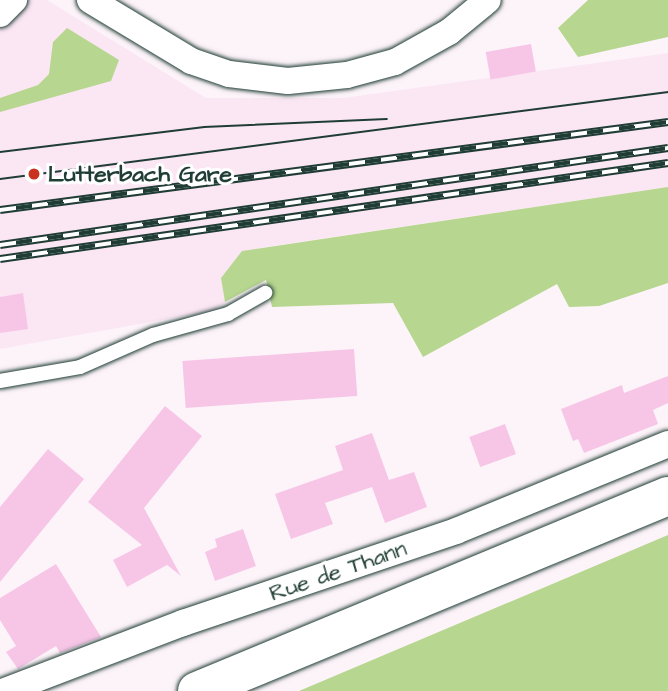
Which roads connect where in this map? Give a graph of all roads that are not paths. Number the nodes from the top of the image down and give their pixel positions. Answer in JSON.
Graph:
{"nodes":[{"id":1,"x":14,"y":0,"type":"edge"},
{"id":2,"x":90,"y":0,"type":"edge"},
{"id":3,"x":488,"y":0,"type":"edge"},
{"id":4,"x":0,"y":14,"type":"edge"},
{"id":5,"x":265,"y":293,"type":"dead end"},
{"id":6,"x":0,"y":382,"type":"edge"},
{"id":7,"x":668,"y":444,"type":"edge"},
{"id":8,"x":668,"y":496,"type":"edge"},
{"id":9,"x":5,"y":691,"type":"edge"},
{"id":10,"x":197,"y":691,"type":"edge"}],
"edges":[{"from":1,"to":4,"type":"street"},
{"from":2,"to":3,"type":"street"},
{"from":5,"to":6,"type":"lane"},
{"from":7,"to":9,"type":"street","name":"Rue de Thann"},
{"from":8,"to":10,"type":"main road"}]}
